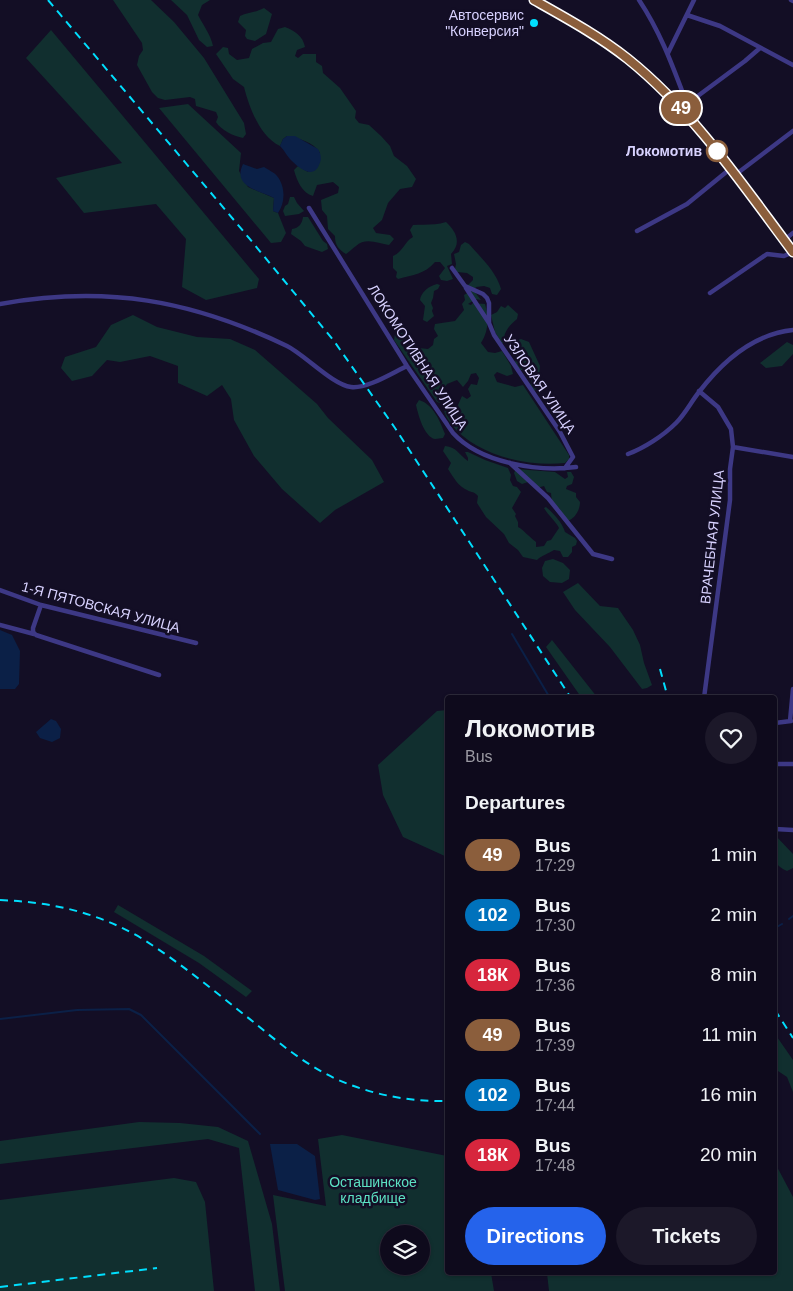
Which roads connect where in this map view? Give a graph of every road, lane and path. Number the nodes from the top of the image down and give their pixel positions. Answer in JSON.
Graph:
{"nodes":[{"id":1,"x":534,"y":0,"type":"edge"},
{"id":2,"x":639,"y":0,"type":"edge"},
{"id":3,"x":694,"y":0,"type":"edge"},
{"id":4,"x":687,"y":15,"type":"junction"},
{"id":5,"x":760,"y":48,"type":"junction"},
{"id":6,"x":668,"y":53,"type":"junction"},
{"id":7,"x":793,"y":65,"type":"edge"},
{"id":8,"x":685,"y":106,"type":"junction"},
{"id":9,"x":793,"y":131,"type":"edge"},
{"id":10,"x":733,"y":172,"type":"junction"},
{"id":11,"x":309,"y":208,"type":"dead end"},
{"id":12,"x":637,"y":232,"type":"dead end"},
{"id":13,"x":793,"y":234,"type":"edge"},
{"id":14,"x":784,"y":240,"type":"junction"},
{"id":15,"x":793,"y":252,"type":"edge"},
{"id":16,"x":452,"y":268,"type":"dead end"},
{"id":17,"x":465,"y":286,"type":"junction"},
{"id":18,"x":710,"y":293,"type":"dead end"},
{"id":19,"x":0,"y":304,"type":"edge"},
{"id":20,"x":490,"y":324,"type":"junction"},
{"id":21,"x":793,"y":330,"type":"edge"},
{"id":22,"x":407,"y":366,"type":"junction"},
{"id":23,"x":699,"y":392,"type":"junction"},
{"id":24,"x":733,"y":447,"type":"junction"},
{"id":25,"x":628,"y":454,"type":"dead end"},
{"id":26,"x":793,"y":457,"type":"edge"},
{"id":27,"x":509,"y":462,"type":"junction"},
{"id":28,"x":576,"y":467,"type":"dead end"},
{"id":29,"x":565,"y":468,"type":"junction"},
{"id":30,"x":612,"y":559,"type":"dead end"},
{"id":31,"x":0,"y":590,"type":"edge"},
{"id":32,"x":40,"y":605,"type":"junction"},
{"id":33,"x":0,"y":625,"type":"edge"},
{"id":34,"x":36,"y":635,"type":"junction"},
{"id":35,"x":196,"y":644,"type":"dead end"},
{"id":36,"x":159,"y":675,"type":"dead end"},
{"id":37,"x":793,"y":689,"type":"edge"},
{"id":38,"x":704,"y":695,"type":"edge"},
{"id":39,"x":792,"y":721,"type":"edge"},
{"id":40,"x":777,"y":723,"type":"edge"},
{"id":41,"x":777,"y":764,"type":"edge"},
{"id":42,"x":793,"y":764,"type":"edge"},
{"id":43,"x":777,"y":829,"type":"edge"},
{"id":44,"x":793,"y":830,"type":"edge"}],
"edges":[{"from":1,"to":8,"type":"main road"},
{"from":2,"to":6,"type":"street"},
{"from":3,"to":4,"type":"street"},
{"from":4,"to":5,"type":"street"},
{"from":4,"to":6,"type":"street"},
{"from":5,"to":7,"type":"street"},
{"from":5,"to":8,"type":"street"},
{"from":6,"to":8,"type":"street"},
{"from":8,"to":10,"type":"main road"},
{"from":9,"to":10,"type":"street"},
{"from":10,"to":12,"type":"street"},
{"from":10,"to":14,"type":"main road"},
{"from":11,"to":22,"type":"street","name":"ЛОКОМОТИВНАЯ УЛИЦА"},
{"from":13,"to":14,"type":"street"},
{"from":14,"to":15,"type":"main road"},
{"from":15,"to":18,"type":"street"},
{"from":16,"to":17,"type":"street","name":"УЗЛОВАЯ УЛИЦА"},
{"from":17,"to":20,"type":"street"},
{"from":17,"to":20,"type":"street","name":"УЗЛОВАЯ УЛИЦА"},
{"from":19,"to":22,"type":"street"},
{"from":20,"to":29,"type":"street","name":"УЗЛОВАЯ УЛИЦА"},
{"from":21,"to":23,"type":"street"},
{"from":22,"to":27,"type":"street","name":"ЛОКОМОТИВНАЯ УЛИЦА"},
{"from":23,"to":24,"type":"street","name":"ВРАЧЕБНАЯ УЛИЦА"},
{"from":23,"to":25,"type":"street"},
{"from":24,"to":26,"type":"street"},
{"from":24,"to":38,"type":"street","name":"ВРАЧЕБНАЯ УЛИЦА"},
{"from":27,"to":29,"type":"street","name":"ЛОКОМОТИВНАЯ УЛИЦА"},
{"from":27,"to":30,"type":"street"},
{"from":28,"to":29,"type":"street","name":"ЛОКОМОТИВНАЯ УЛИЦА"},
{"from":31,"to":32,"type":"street","name":"1-Я ПЯТОВСКАЯ УЛИЦА"},
{"from":32,"to":34,"type":"street"},
{"from":32,"to":35,"type":"street","name":"1-Я ПЯТОВСКАЯ УЛИЦА"},
{"from":33,"to":34,"type":"street"},
{"from":34,"to":36,"type":"street"},
{"from":37,"to":39,"type":"street"},
{"from":39,"to":40,"type":"street"},
{"from":41,"to":42,"type":"street"},
{"from":43,"to":44,"type":"street"}]}
